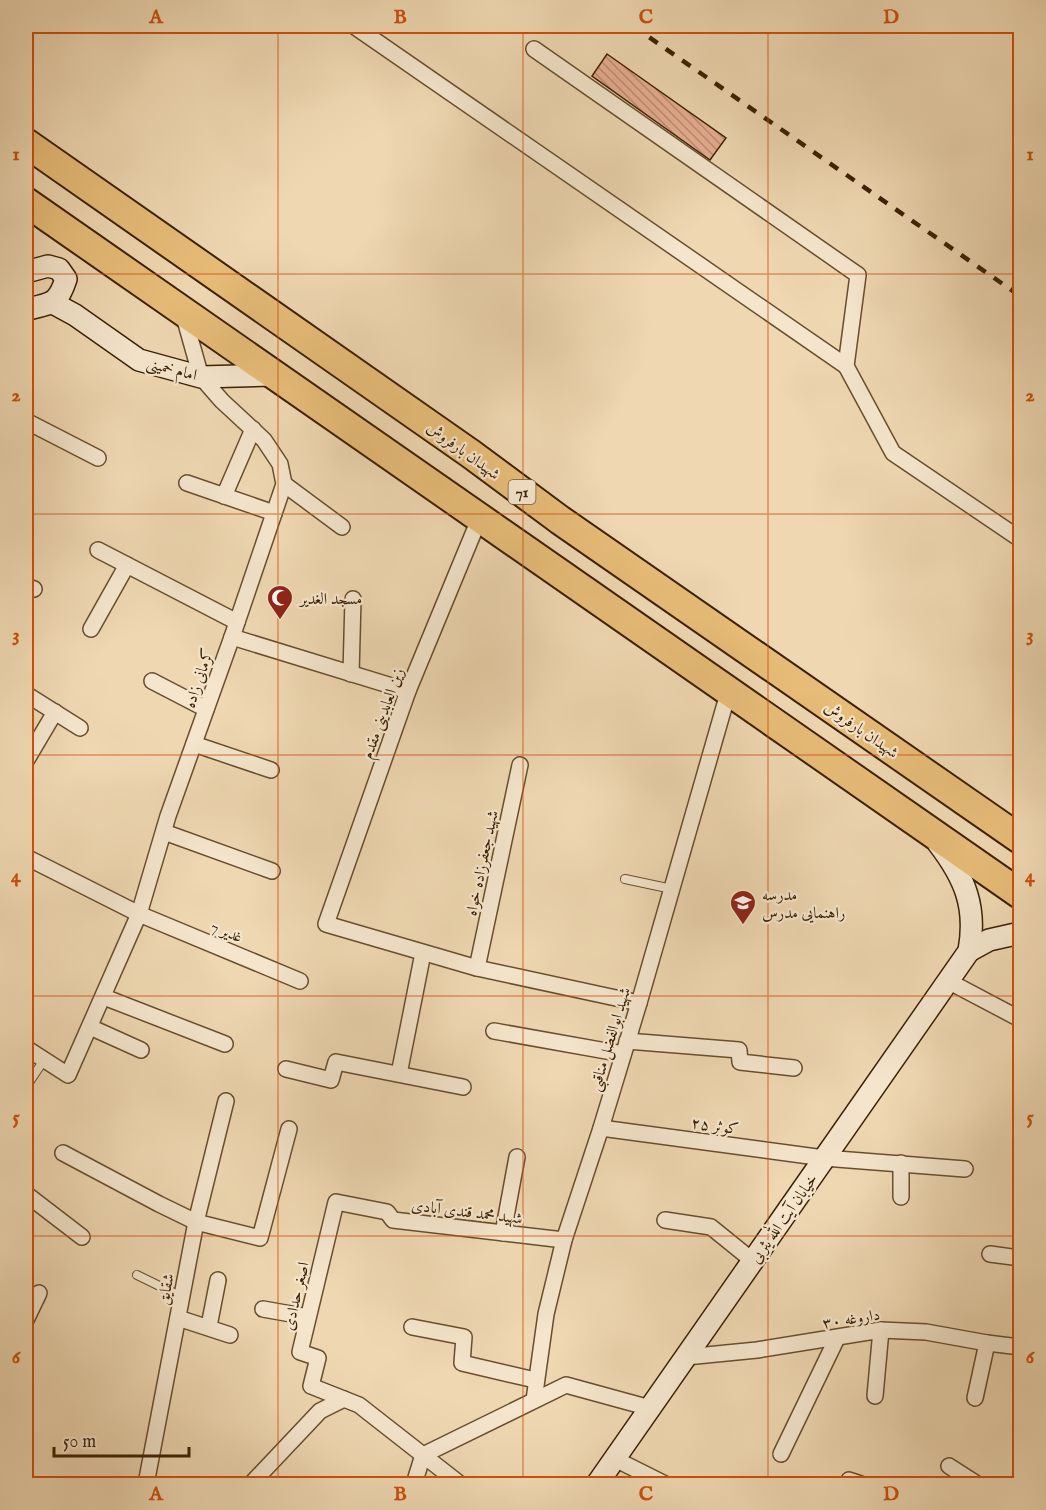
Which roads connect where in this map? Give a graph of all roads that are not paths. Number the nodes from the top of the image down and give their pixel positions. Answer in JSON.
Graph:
{"nodes":[{"id":1,"x":354,"y":26,"type":"edge"},
{"id":2,"x":534,"y":49,"type":"dead end"},
{"id":3,"x":26,"y":143,"type":"edge"},
{"id":4,"x":26,"y":202,"type":"edge"},
{"id":5,"x":26,"y":272,"type":"edge"},
{"id":6,"x":53,"y":303,"type":"junction"},
{"id":7,"x":26,"y":310,"type":"edge"},
{"id":8,"x":182,"y":312,"type":"junction"},
{"id":9,"x":846,"y":366,"type":"junction"},
{"id":10,"x":272,"y":375,"type":"junction"},
{"id":11,"x":201,"y":377,"type":"junction"},
{"id":12,"x":26,"y":421,"type":"edge"},
{"id":13,"x":253,"y":429,"type":"junction"},
{"id":14,"x":471,"y":454,"type":"junction"},
{"id":15,"x":98,"y":458,"type":"dead end"},
{"id":16,"x":187,"y":483,"type":"dead end"},
{"id":17,"x":284,"y":484,"type":"junction"},
{"id":18,"x":446,"y":494,"type":"junction"},
{"id":19,"x":224,"y":496,"type":"junction"},
{"id":20,"x":274,"y":513,"type":"junction"},
{"id":21,"x":480,"y":517,"type":"junction"},
{"id":22,"x":560,"y":520,"type":"junction"},
{"id":23,"x":342,"y":527,"type":"dead end"},
{"id":24,"x":1020,"y":539,"type":"edge"},
{"id":25,"x":98,"y":549,"type":"dead end"},
{"id":26,"x":532,"y":554,"type":"junction"},
{"id":27,"x":127,"y":565,"type":"junction"},
{"id":28,"x":353,"y":599,"type":"dead end"},
{"id":29,"x":237,"y":622,"type":"junction"},
{"id":30,"x":91,"y":629,"type":"dead end"},
{"id":31,"x":232,"y":637,"type":"junction"},
{"id":32,"x":351,"y":674,"type":"junction"},
{"id":33,"x":152,"y":681,"type":"dead end"},
{"id":34,"x":729,"y":690,"type":"junction"},
{"id":35,"x":408,"y":691,"type":"junction"},
{"id":36,"x":26,"y":694,"type":"edge"},
{"id":37,"x":206,"y":709,"type":"junction"},
{"id":38,"x":55,"y":712,"type":"junction"},
{"id":39,"x":80,"y":728,"type":"dead end"},
{"id":40,"x":194,"y":744,"type":"junction"},
{"id":41,"x":26,"y":761,"type":"edge"},
{"id":42,"x":520,"y":765,"type":"dead end"},
{"id":43,"x":271,"y":770,"type":"dead end"},
{"id":44,"x":928,"y":829,"type":"junction"},
{"id":45,"x":164,"y":832,"type":"junction"},
{"id":46,"x":1020,"y":839,"type":"edge"},
{"id":47,"x":26,"y":857,"type":"edge"},
{"id":48,"x":272,"y":871,"type":"dead end"},
{"id":49,"x":625,"y":879,"type":"dead end"},
{"id":50,"x":672,"y":889,"type":"junction"},
{"id":51,"x":1020,"y":894,"type":"edge"},
{"id":52,"x":139,"y":914,"type":"junction"},
{"id":53,"x":1020,"y":933,"type":"edge"},
{"id":54,"x":969,"y":951,"type":"junction"},
{"id":55,"x":423,"y":953,"type":"junction"},
{"id":56,"x":477,"y":968,"type":"junction"},
{"id":57,"x":300,"y":981,"type":"dead end"},
{"id":58,"x":948,"y":981,"type":"junction"},
{"id":59,"x":104,"y":997,"type":"junction"},
{"id":60,"x":639,"y":1003,"type":"junction"},
{"id":61,"x":1020,"y":1019,"type":"edge"},
{"id":62,"x":90,"y":1027,"type":"junction"},
{"id":63,"x":494,"y":1031,"type":"dead end"},
{"id":64,"x":225,"y":1044,"type":"dead end"},
{"id":65,"x":26,"y":1048,"type":"edge"},
{"id":66,"x":625,"y":1048,"type":"junction"},
{"id":67,"x":141,"y":1050,"type":"dead end"},
{"id":68,"x":44,"y":1059,"type":"junction"},
{"id":69,"x":794,"y":1068,"type":"dead end"},
{"id":70,"x":285,"y":1069,"type":"dead end"},
{"id":71,"x":399,"y":1074,"type":"junction"},
{"id":72,"x":26,"y":1087,"type":"edge"},
{"id":73,"x":463,"y":1087,"type":"dead end"},
{"id":74,"x":226,"y":1101,"type":"dead end"},
{"id":75,"x":601,"y":1128,"type":"junction"},
{"id":76,"x":289,"y":1129,"type":"dead end"},
{"id":77,"x":63,"y":1153,"type":"dead end"},
{"id":78,"x":517,"y":1157,"type":"dead end"},
{"id":79,"x":824,"y":1158,"type":"junction"},
{"id":80,"x":901,"y":1163,"type":"junction"},
{"id":81,"x":965,"y":1169,"type":"dead end"},
{"id":82,"x":26,"y":1194,"type":"edge"},
{"id":83,"x":901,"y":1197,"type":"dead end"},
{"id":84,"x":336,"y":1202,"type":"joint"},
{"id":85,"x":665,"y":1220,"type":"dead end"},
{"id":86,"x":196,"y":1222,"type":"junction"},
{"id":87,"x":503,"y":1233,"type":"junction"},
{"id":88,"x":82,"y":1237,"type":"dead end"},
{"id":89,"x":564,"y":1240,"type":"junction"},
{"id":90,"x":990,"y":1254,"type":"dead end"},
{"id":91,"x":1020,"y":1258,"type":"edge"},
{"id":92,"x":753,"y":1261,"type":"junction"},
{"id":93,"x":137,"y":1275,"type":"dead end"},
{"id":94,"x":218,"y":1280,"type":"dead end"},
{"id":95,"x":39,"y":1293,"type":"dead end"},
{"id":96,"x":182,"y":1297,"type":"junction"},
{"id":97,"x":263,"y":1309,"type":"dead end"},
{"id":98,"x":308,"y":1317,"type":"junction"},
{"id":99,"x":178,"y":1318,"type":"junction"},
{"id":100,"x":26,"y":1320,"type":"edge"},
{"id":101,"x":209,"y":1326,"type":"junction"},
{"id":102,"x":412,"y":1326,"type":"dead end"},
{"id":103,"x":881,"y":1330,"type":"junction"},
{"id":104,"x":230,"y":1335,"type":"dead end"},
{"id":105,"x":837,"y":1338,"type":"junction"},
{"id":106,"x":987,"y":1343,"type":"junction"},
{"id":107,"x":1020,"y":1347,"type":"edge"},
{"id":108,"x":686,"y":1356,"type":"junction"},
{"id":109,"x":535,"y":1380,"type":"junction"},
{"id":110,"x":875,"y":1396,"type":"dead end"},
{"id":111,"x":975,"y":1398,"type":"dead end"},
{"id":112,"x":345,"y":1399,"type":"junction"},
{"id":113,"x":534,"y":1400,"type":"junction"},
{"id":114,"x":650,"y":1408,"type":"junction"},
{"id":115,"x":781,"y":1454,"type":"dead end"},
{"id":116,"x":423,"y":1455,"type":"junction"},
{"id":117,"x":615,"y":1459,"type":"junction"},
{"id":118,"x":949,"y":1466,"type":"dead end"},
{"id":119,"x":976,"y":1484,"type":"edge"},
{"id":120,"x":146,"y":1485,"type":"edge"},
{"id":121,"x":250,"y":1485,"type":"edge"},
{"id":122,"x":414,"y":1485,"type":"edge"},
{"id":123,"x":460,"y":1485,"type":"edge"},
{"id":124,"x":597,"y":1485,"type":"edge"},
{"id":125,"x":665,"y":1485,"type":"edge"}],
"edges":[{"from":1,"to":9,"type":"street"},
{"from":2,"to":9,"type":"street"},
{"from":3,"to":14,"type":"highway","name":"شهیدان بارفروش","number":"71"},
{"from":4,"to":8,"type":"highway"},
{"from":5,"to":6,"type":"main road"},
{"from":6,"to":7,"type":"main road"},
{"from":6,"to":11,"type":"main road","name":"امام خمینی"},
{"from":8,"to":10,"type":"highway"},
{"from":8,"to":11,"type":"street"},
{"from":9,"to":24,"type":"street"},
{"from":10,"to":11,"type":"main road","name":"امام خمینی"},
{"from":10,"to":18,"type":"highway"},
{"from":11,"to":13,"type":"street"},
{"from":12,"to":15,"type":"street"},
{"from":13,"to":17,"type":"street"},
{"from":13,"to":19,"type":"street"},
{"from":14,"to":18,"type":"highway"},
{"from":14,"to":22,"type":"highway","name":"شهیدان بارفروش","number":"71"},
{"from":16,"to":19,"type":"street"},
{"from":17,"to":20,"type":"street","name":"کرمانی زاده"},
{"from":17,"to":23,"type":"street"},
{"from":18,"to":21,"type":"highway"},
{"from":19,"to":20,"type":"street"},
{"from":20,"to":29,"type":"street","name":"کرمانی زاده"},
{"from":21,"to":26,"type":"highway"},
{"from":21,"to":35,"type":"street","name":"زین العابدینی مقدم"},
{"from":22,"to":26,"type":"highway"},
{"from":22,"to":46,"type":"highway","name":"شهیدان بارفروش","number":"71"},
{"from":25,"to":27,"type":"street"},
{"from":26,"to":34,"type":"highway"},
{"from":27,"to":29,"type":"street"},
{"from":27,"to":30,"type":"street"},
{"from":28,"to":32,"type":"street"},
{"from":29,"to":31,"type":"street","name":"کرمانی زاده"},
{"from":31,"to":32,"type":"street"},
{"from":31,"to":37,"type":"street","name":"کرمانی زاده"},
{"from":32,"to":35,"type":"street"},
{"from":33,"to":37,"type":"street"},
{"from":34,"to":44,"type":"highway"},
{"from":34,"to":50,"type":"street","name":"شهید ابوالفضل مناقبی"},
{"from":35,"to":55,"type":"street","name":"زین العابدینی مقدم"},
{"from":36,"to":38,"type":"street"},
{"from":37,"to":40,"type":"street","name":"کرمانی زاده"},
{"from":38,"to":39,"type":"street"},
{"from":38,"to":41,"type":"street"},
{"from":40,"to":43,"type":"street"},
{"from":40,"to":45,"type":"street","name":"کرمانی زاده"},
{"from":42,"to":56,"type":"street","name":"شهید جعفرزاده خواه"},
{"from":44,"to":51,"type":"highway"},
{"from":44,"to":54,"type":"main road"},
{"from":45,"to":48,"type":"street"},
{"from":45,"to":52,"type":"street","name":"کرمانی زاده"},
{"from":47,"to":52,"type":"street","name":"غدیر 7"},
{"from":49,"to":50,"type":"lane"},
{"from":50,"to":60,"type":"street","name":"شهید ابوالفضل مناقبی"},
{"from":52,"to":57,"type":"street","name":"غدیر 7"},
{"from":52,"to":59,"type":"street","name":"کرمانی زاده"},
{"from":53,"to":54,"type":"main road"},
{"from":54,"to":58,"type":"main road","name":"خیابان آیت الله یثربی"},
{"from":55,"to":56,"type":"street"},
{"from":55,"to":71,"type":"street"},
{"from":56,"to":60,"type":"street"},
{"from":58,"to":61,"type":"street"},
{"from":58,"to":79,"type":"main road","name":"خیابان آیت الله یثربی"},
{"from":59,"to":62,"type":"street","name":"کرمانی زاده"},
{"from":59,"to":64,"type":"street"},
{"from":60,"to":66,"type":"street","name":"شهید ابوالفضل مناقبی"},
{"from":62,"to":67,"type":"street"},
{"from":62,"to":68,"type":"street","name":"کرمانی زاده"},
{"from":63,"to":66,"type":"street"},
{"from":65,"to":68,"type":"street"},
{"from":66,"to":69,"type":"street"},
{"from":66,"to":75,"type":"street","name":"شهید ابوالفضل مناقبی"},
{"from":68,"to":72,"type":"lane"},
{"from":70,"to":71,"type":"street"},
{"from":71,"to":73,"type":"street"},
{"from":74,"to":86,"type":"street","name":"شقایق"},
{"from":75,"to":79,"type":"street","name":"کوثر ۲۵"},
{"from":75,"to":89,"type":"street","name":"شهید ابوالفضل مناقبی"},
{"from":76,"to":86,"type":"street"},
{"from":77,"to":86,"type":"street"},
{"from":78,"to":87,"type":"street"},
{"from":79,"to":80,"type":"street","name":"کوثر ۲۵"},
{"from":79,"to":92,"type":"main road","name":"خیابان آیت الله یثربی"},
{"from":80,"to":81,"type":"street","name":"کوثر ۲۵"},
{"from":80,"to":83,"type":"street"},
{"from":82,"to":88,"type":"street"},
{"from":84,"to":87,"type":"street","name":"شهید محمد قندی آبادی"},
{"from":84,"to":98,"type":"street","name":"اصغر حدادی"},
{"from":85,"to":92,"type":"street"},
{"from":86,"to":96,"type":"street","name":"شقایق"},
{"from":87,"to":89,"type":"street","name":"شهید محمد قندی آبادی"},
{"from":89,"to":109,"type":"street","name":"شهید ابوالفضل مناقبی"},
{"from":90,"to":91,"type":"street"},
{"from":92,"to":108,"type":"main road","name":"خیابان آیت الله یثربی"},
{"from":93,"to":96,"type":"lane"},
{"from":94,"to":101,"type":"street"},
{"from":95,"to":100,"type":"street"},
{"from":96,"to":99,"type":"street","name":"شقایق"},
{"from":97,"to":98,"type":"street"},
{"from":98,"to":112,"type":"street","name":"اصغر حدادی"},
{"from":99,"to":101,"type":"street"},
{"from":99,"to":120,"type":"street","name":"شقایق"},
{"from":101,"to":104,"type":"street"},
{"from":102,"to":109,"type":"street"},
{"from":103,"to":105,"type":"street","name":"داروغه ۳۰"},
{"from":103,"to":106,"type":"street","name":"داروغه ۳۰"},
{"from":103,"to":110,"type":"street"},
{"from":105,"to":108,"type":"street","name":"داروغه ۳۰"},
{"from":105,"to":115,"type":"street"},
{"from":106,"to":107,"type":"street","name":"داروغه ۳۰"},
{"from":106,"to":111,"type":"street"},
{"from":108,"to":114,"type":"main road","name":"خیابان آیت الله یثربی"},
{"from":109,"to":113,"type":"street","name":"شهید ابوالفضل مناقبی"},
{"from":112,"to":116,"type":"street"},
{"from":112,"to":121,"type":"street"},
{"from":113,"to":114,"type":"street"},
{"from":113,"to":116,"type":"street"},
{"from":114,"to":117,"type":"main road","name":"خیابان آیت الله یثربی"},
{"from":116,"to":122,"type":"street"},
{"from":116,"to":123,"type":"street"},
{"from":117,"to":124,"type":"main road","name":"خیابان آیت الله یثربی"},
{"from":117,"to":125,"type":"street"},
{"from":118,"to":119,"type":"street"}]}
